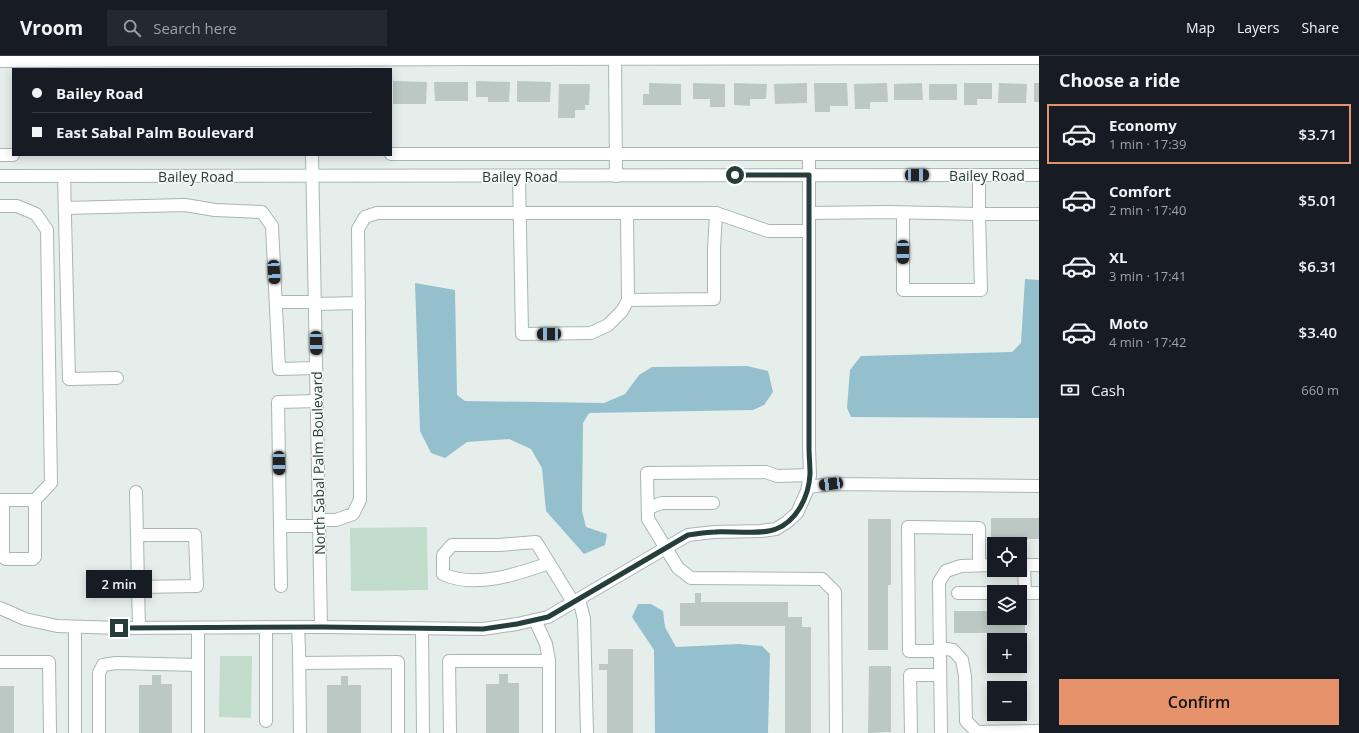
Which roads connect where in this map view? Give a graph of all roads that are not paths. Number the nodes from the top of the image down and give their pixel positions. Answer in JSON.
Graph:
{"nodes":[{"id":1,"x":484,"y":57,"type":"edge"},
{"id":2,"x":615,"y":57,"type":"edge"},
{"id":3,"x":752,"y":57,"type":"edge"},
{"id":4,"x":882,"y":57,"type":"edge"},
{"id":5,"x":1039,"y":58,"type":"edge"},
{"id":6,"x":0,"y":61,"type":"edge"},
{"id":7,"x":0,"y":146,"type":"edge"},
{"id":8,"x":392,"y":154,"type":"edge"},
{"id":9,"x":615,"y":154,"type":"junction"},
{"id":10,"x":809,"y":154,"type":"junction"},
{"id":11,"x":1039,"y":154,"type":"edge"},
{"id":12,"x":0,"y":155,"type":"edge"},
{"id":13,"x":12,"y":155,"type":"edge"},
{"id":14,"x":312,"y":156,"type":"edge"},
{"id":15,"x":809,"y":175,"type":"junction"},
{"id":16,"x":979,"y":175,"type":"junction"},
{"id":17,"x":1039,"y":175,"type":"edge"},
{"id":18,"x":0,"y":176,"type":"edge"},
{"id":19,"x":64,"y":176,"type":"junction"},
{"id":20,"x":312,"y":176,"type":"junction"},
{"id":21,"x":519,"y":176,"type":"junction"},
{"id":22,"x":616,"y":176,"type":"junction"},
{"id":23,"x":0,"y":206,"type":"edge"},
{"id":24,"x":65,"y":208,"type":"junction"},
{"id":25,"x":520,"y":213,"type":"junction"},
{"id":26,"x":627,"y":213,"type":"junction"},
{"id":27,"x":716,"y":213,"type":"junction"},
{"id":28,"x":809,"y":213,"type":"junction"},
{"id":29,"x":903,"y":214,"type":"junction"},
{"id":30,"x":979,"y":214,"type":"junction"},
{"id":31,"x":1039,"y":214,"type":"edge"},
{"id":32,"x":809,"y":231,"type":"junction"},
{"id":33,"x":628,"y":300,"type":"junction"},
{"id":34,"x":276,"y":302,"type":"junction"},
{"id":35,"x":315,"y":303,"type":"junction"},
{"id":36,"x":359,"y":303,"type":"junction"},
{"id":37,"x":316,"y":368,"type":"junction"},
{"id":38,"x":117,"y":378,"type":"dead end"},
{"id":39,"x":317,"y":401,"type":"junction"},
{"id":40,"x":809,"y":481,"type":"junction"},
{"id":41,"x":1039,"y":486,"type":"edge"},
{"id":42,"x":136,"y":492,"type":"dead end"},
{"id":43,"x":2,"y":500,"type":"edge"},
{"id":44,"x":35,"y":500,"type":"junction"},
{"id":45,"x":713,"y":503,"type":"dead end"},
{"id":46,"x":648,"y":508,"type":"junction"},
{"id":47,"x":319,"y":523,"type":"junction"},
{"id":48,"x":280,"y":526,"type":"junction"},
{"id":49,"x":137,"y":535,"type":"junction"},
{"id":50,"x":666,"y":547,"type":"junction"},
{"id":51,"x":549,"y":563,"type":"junction"},
{"id":52,"x":980,"y":565,"type":"junction"},
{"id":53,"x":987,"y":565,"type":"edge"},
{"id":54,"x":1027,"y":565,"type":"edge"},
{"id":55,"x":1039,"y":565,"type":"edge"},
{"id":56,"x":281,"y":586,"type":"dead end"},
{"id":57,"x":138,"y":587,"type":"junction"},
{"id":58,"x":958,"y":593,"type":"dead end"},
{"id":59,"x":987,"y":593,"type":"edge"},
{"id":60,"x":1027,"y":593,"type":"edge"},
{"id":61,"x":1039,"y":593,"type":"edge"},
{"id":62,"x":576,"y":600,"type":"junction"},
{"id":63,"x":0,"y":608,"type":"edge"},
{"id":64,"x":535,"y":620,"type":"junction"},
{"id":65,"x":75,"y":627,"type":"junction"},
{"id":66,"x":266,"y":627,"type":"junction"},
{"id":67,"x":298,"y":627,"type":"junction"},
{"id":68,"x":322,"y":627,"type":"junction"},
{"id":69,"x":139,"y":628,"type":"junction"},
{"id":70,"x":198,"y":628,"type":"junction"},
{"id":71,"x":422,"y":628,"type":"junction"},
{"id":72,"x":940,"y":650,"type":"junction"},
{"id":73,"x":549,"y":661,"type":"junction"},
{"id":74,"x":0,"y":662,"type":"edge"},
{"id":75,"x":300,"y":663,"type":"junction"},
{"id":76,"x":198,"y":665,"type":"junction"},
{"id":77,"x":940,"y":675,"type":"junction"},
{"id":78,"x":266,"y":721,"type":"dead end"},
{"id":79,"x":1032,"y":732,"type":"edge"},
{"id":80,"x":50,"y":733,"type":"edge"},
{"id":81,"x":75,"y":733,"type":"edge"},
{"id":82,"x":99,"y":733,"type":"edge"},
{"id":83,"x":198,"y":733,"type":"edge"},
{"id":84,"x":300,"y":733,"type":"edge"},
{"id":85,"x":398,"y":733,"type":"edge"},
{"id":86,"x":423,"y":733,"type":"edge"},
{"id":87,"x":450,"y":733,"type":"edge"},
{"id":88,"x":549,"y":733,"type":"edge"},
{"id":89,"x":587,"y":733,"type":"edge"},
{"id":90,"x":836,"y":733,"type":"edge"},
{"id":91,"x":911,"y":733,"type":"edge"},
{"id":92,"x":941,"y":733,"type":"edge"}],
"edges":[{"from":1,"to":2,"type":"street"},
{"from":1,"to":6,"type":"street"},
{"from":2,"to":3,"type":"street"},
{"from":2,"to":9,"type":"street"},
{"from":3,"to":4,"type":"street"},
{"from":4,"to":5,"type":"street"},
{"from":7,"to":12,"type":"street"},
{"from":8,"to":9,"type":"street","name":"Bailey Road"},
{"from":9,"to":10,"type":"street","name":"Bailey Road"},
{"from":9,"to":22,"type":"street"},
{"from":10,"to":11,"type":"street","name":"Bailey Road"},
{"from":10,"to":15,"type":"street"},
{"from":12,"to":13,"type":"street"},
{"from":14,"to":20,"type":"street","name":"North Sabal Palm Boulevard"},
{"from":15,"to":16,"type":"street","name":"Bailey Road"},
{"from":15,"to":22,"type":"street","name":"Bailey Road"},
{"from":15,"to":28,"type":"street"},
{"from":16,"to":17,"type":"street","name":"Bailey Road"},
{"from":16,"to":30,"type":"street"},
{"from":18,"to":19,"type":"street","name":"Bailey Road"},
{"from":19,"to":20,"type":"street","name":"Bailey Road"},
{"from":19,"to":24,"type":"street"},
{"from":20,"to":21,"type":"street","name":"Bailey Road"},
{"from":20,"to":35,"type":"street","name":"North Sabal Palm Boulevard"},
{"from":21,"to":22,"type":"street","name":"Bailey Road"},
{"from":21,"to":25,"type":"street"},
{"from":23,"to":44,"type":"street"},
{"from":24,"to":34,"type":"street"},
{"from":24,"to":38,"type":"street"},
{"from":25,"to":26,"type":"street"},
{"from":25,"to":33,"type":"street"},
{"from":25,"to":36,"type":"street"},
{"from":26,"to":27,"type":"street"},
{"from":26,"to":33,"type":"street"},
{"from":27,"to":32,"type":"street"},
{"from":27,"to":33,"type":"street"},
{"from":28,"to":29,"type":"street"},
{"from":28,"to":32,"type":"street"},
{"from":29,"to":30,"type":"street"},
{"from":29,"to":30,"type":"street"},
{"from":30,"to":31,"type":"street"},
{"from":32,"to":40,"type":"street"},
{"from":34,"to":35,"type":"street"},
{"from":34,"to":37,"type":"street"},
{"from":35,"to":36,"type":"street"},
{"from":35,"to":37,"type":"street","name":"North Sabal Palm Boulevard"},
{"from":36,"to":47,"type":"street"},
{"from":37,"to":39,"type":"street","name":"North Sabal Palm Boulevard"},
{"from":39,"to":47,"type":"street","name":"North Sabal Palm Boulevard"},
{"from":39,"to":48,"type":"street"},
{"from":40,"to":41,"type":"street"},
{"from":40,"to":46,"type":"street"},
{"from":40,"to":50,"type":"street"},
{"from":42,"to":49,"type":"street"},
{"from":43,"to":44,"type":"street"},
{"from":43,"to":44,"type":"street"},
{"from":45,"to":46,"type":"street"},
{"from":46,"to":50,"type":"street"},
{"from":47,"to":48,"type":"street"},
{"from":47,"to":68,"type":"street","name":"North Sabal Palm Boulevard"},
{"from":48,"to":56,"type":"street"},
{"from":49,"to":57,"type":"street"},
{"from":49,"to":57,"type":"street"},
{"from":50,"to":62,"type":"street"},
{"from":50,"to":90,"type":"street"},
{"from":51,"to":51,"type":"street"},
{"from":51,"to":62,"type":"street"},
{"from":52,"to":53,"type":"street"},
{"from":52,"to":72,"type":"street"},
{"from":52,"to":72,"type":"street"},
{"from":54,"to":55,"type":"street"},
{"from":57,"to":69,"type":"street"},
{"from":58,"to":59,"type":"street"},
{"from":60,"to":61,"type":"street"},
{"from":62,"to":64,"type":"street"},
{"from":62,"to":89,"type":"street"},
{"from":63,"to":65,"type":"street"},
{"from":64,"to":71,"type":"street"},
{"from":64,"to":73,"type":"street"},
{"from":65,"to":69,"type":"street"},
{"from":65,"to":81,"type":"street"},
{"from":66,"to":67,"type":"street"},
{"from":66,"to":70,"type":"street"},
{"from":66,"to":78,"type":"street"},
{"from":67,"to":68,"type":"street"},
{"from":67,"to":75,"type":"street"},
{"from":68,"to":71,"type":"street"},
{"from":69,"to":70,"type":"street"},
{"from":70,"to":76,"type":"street"},
{"from":71,"to":86,"type":"street"},
{"from":72,"to":77,"type":"street"},
{"from":72,"to":79,"type":"street"},
{"from":73,"to":87,"type":"street"},
{"from":73,"to":88,"type":"street"},
{"from":74,"to":80,"type":"street"},
{"from":75,"to":84,"type":"street"},
{"from":75,"to":85,"type":"street"},
{"from":76,"to":82,"type":"street"},
{"from":76,"to":83,"type":"street"},
{"from":77,"to":91,"type":"street"},
{"from":77,"to":92,"type":"street"}]}
